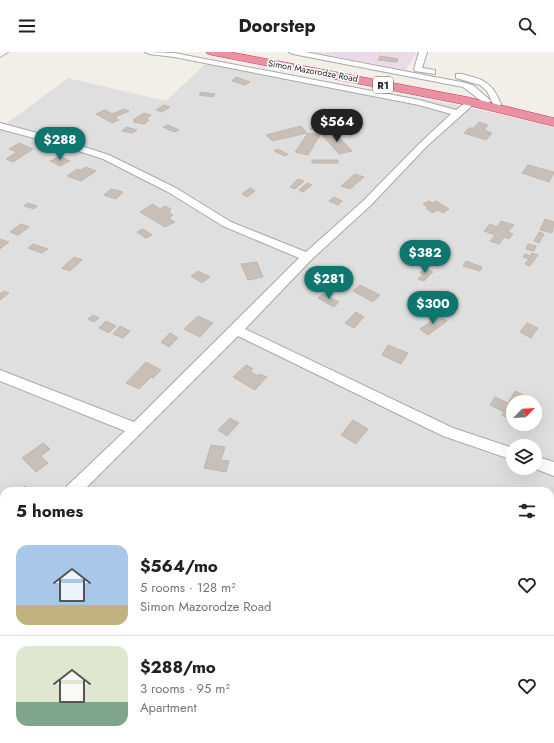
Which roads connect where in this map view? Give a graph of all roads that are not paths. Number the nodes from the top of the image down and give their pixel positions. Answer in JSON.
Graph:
{"nodes":[{"id":1,"x":4,"y":52,"type":"edge"},
{"id":2,"x":149,"y":52,"type":"edge"},
{"id":3,"x":212,"y":52,"type":"edge"},
{"id":4,"x":246,"y":52,"type":"edge"},
{"id":5,"x":293,"y":52,"type":"edge"},
{"id":6,"x":422,"y":52,"type":"edge"},
{"id":7,"x":0,"y":55,"type":"edge"},
{"id":8,"x":472,"y":102,"type":"junction"},
{"id":9,"x":492,"y":102,"type":"junction"},
{"id":10,"x":458,"y":113,"type":"junction"},
{"id":11,"x":554,"y":116,"type":"edge"},
{"id":12,"x":554,"y":122,"type":"edge"},
{"id":13,"x":0,"y":126,"type":"edge"},
{"id":14,"x":307,"y":257,"type":"junction"},
{"id":15,"x":236,"y":330,"type":"junction"},
{"id":16,"x":0,"y":375,"type":"edge"},
{"id":17,"x":136,"y":429,"type":"junction"},
{"id":18,"x":506,"y":452,"type":"edge"},
{"id":19,"x":542,"y":465,"type":"edge"},
{"id":20,"x":554,"y":469,"type":"edge"},
{"id":21,"x":77,"y":487,"type":"edge"}],
"edges":[{"from":1,"to":7,"type":"street"},
{"from":2,"to":10,"type":"street"},
{"from":3,"to":8,"type":"highway","name":"Simon Mazorodze Road","number":"R1"},
{"from":4,"to":9,"type":"highway","name":"Simon Mazorodze Road","number":"R1"},
{"from":5,"to":9,"type":"street"},
{"from":6,"to":9,"type":"street"},
{"from":8,"to":10,"type":"street"},
{"from":8,"to":12,"type":"highway","name":"Simon Mazorodze Road","number":"R1"},
{"from":9,"to":11,"type":"highway","name":"Simon Mazorodze Road","number":"R1"},
{"from":10,"to":14,"type":"street"},
{"from":13,"to":14,"type":"street"},
{"from":14,"to":15,"type":"street"},
{"from":15,"to":17,"type":"street"},
{"from":15,"to":18,"type":"street"},
{"from":16,"to":17,"type":"street"},
{"from":17,"to":21,"type":"street"},
{"from":19,"to":20,"type":"street"}]}
